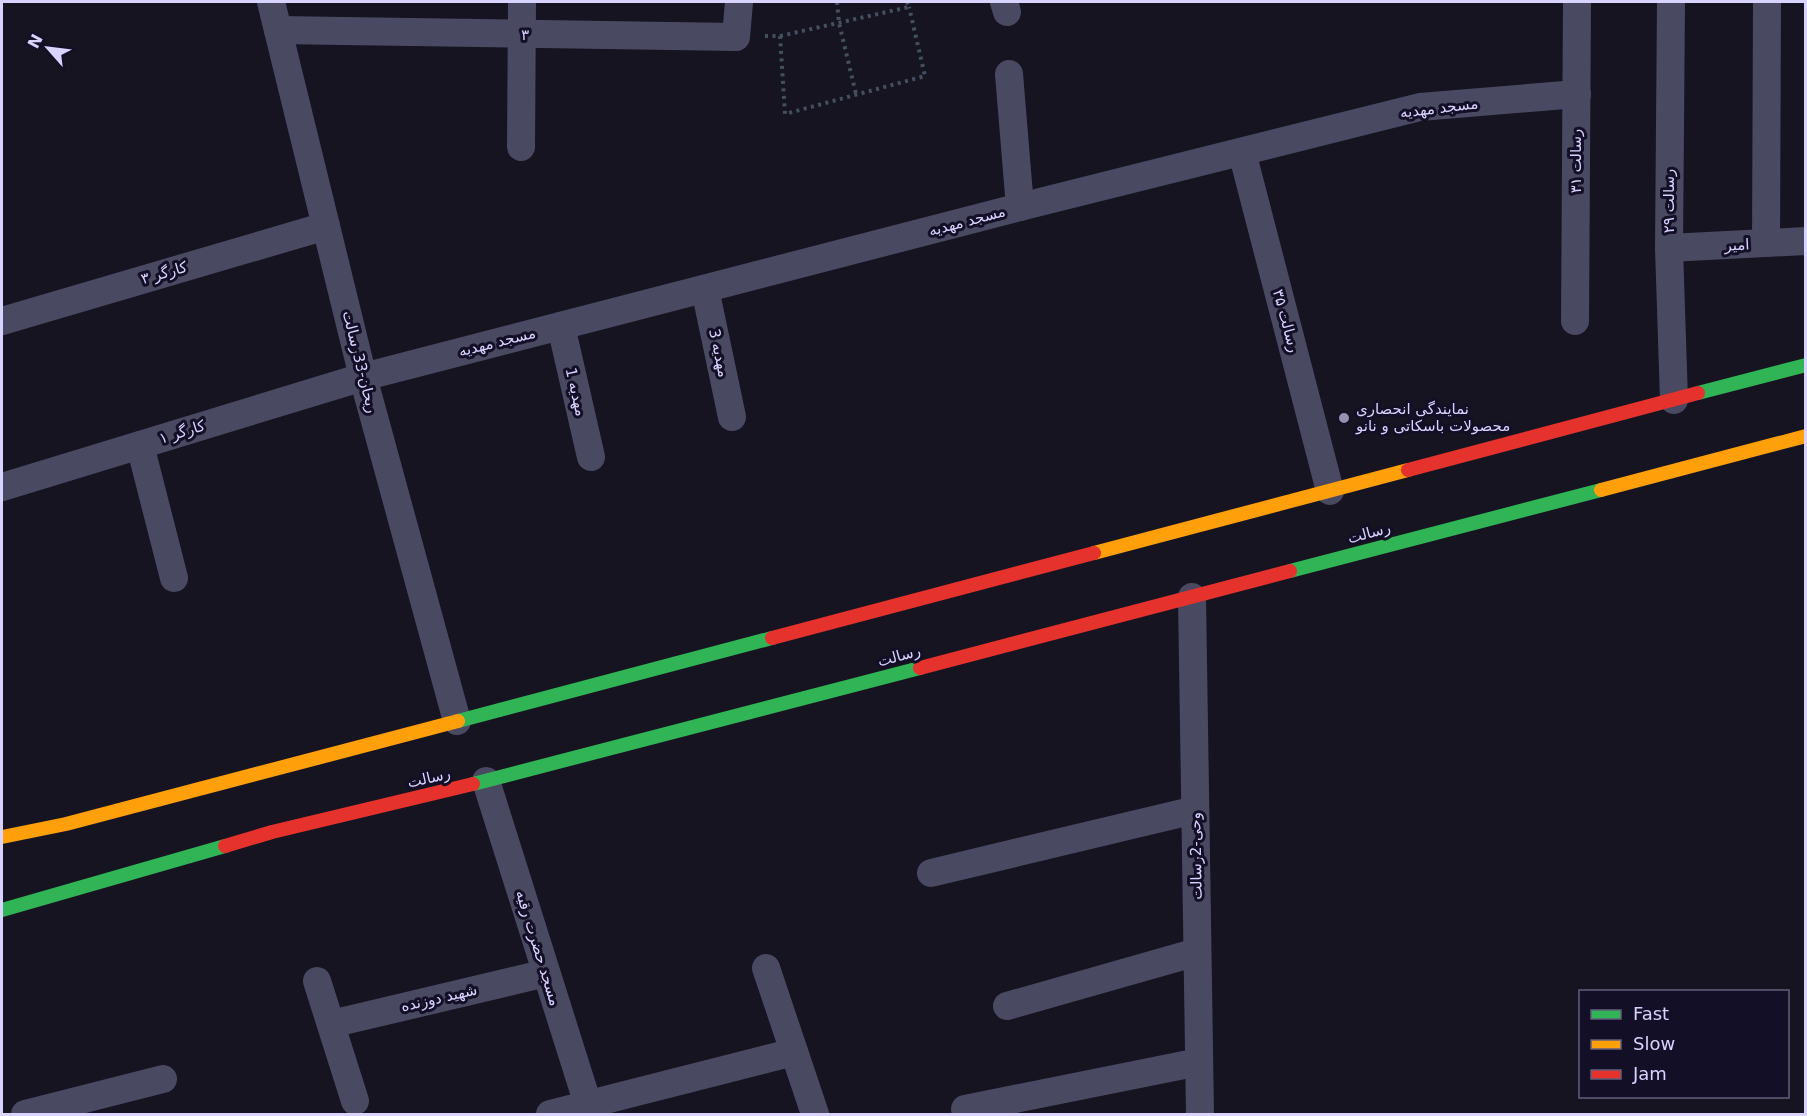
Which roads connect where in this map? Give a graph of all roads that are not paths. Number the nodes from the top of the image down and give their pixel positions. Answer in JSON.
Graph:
{"nodes":[{"id":1,"x":271,"y":2,"type":"edge"},
{"id":2,"x":522,"y":2,"type":"edge"},
{"id":3,"x":739,"y":2,"type":"edge"},
{"id":4,"x":1577,"y":2,"type":"edge"},
{"id":5,"x":1671,"y":2,"type":"edge"},
{"id":6,"x":1767,"y":2,"type":"edge"},
{"id":7,"x":278,"y":30,"type":"junction"},
{"id":8,"x":522,"y":34,"type":"junction"},
{"id":9,"x":1009,"y":74,"type":"dead end"},
{"id":10,"x":1577,"y":94,"type":"junction"},
{"id":11,"x":521,"y":147,"type":"dead end"},
{"id":12,"x":1242,"y":152,"type":"junction"},
{"id":13,"x":1020,"y":207,"type":"junction"},
{"id":14,"x":326,"y":226,"type":"junction"},
{"id":15,"x":1806,"y":241,"type":"edge"},
{"id":16,"x":1766,"y":243,"type":"junction"},
{"id":17,"x":1669,"y":248,"type":"junction"},
{"id":18,"x":705,"y":289,"type":"junction"},
{"id":19,"x":2,"y":321,"type":"edge"},
{"id":20,"x":1575,"y":321,"type":"dead end"},
{"id":21,"x":561,"y":326,"type":"junction"},
{"id":22,"x":1806,"y":365,"type":"edge"},
{"id":23,"x":363,"y":377,"type":"junction"},
{"id":24,"x":1674,"y":400,"type":"junction"},
{"id":25,"x":732,"y":417,"type":"dead end"},
{"id":26,"x":1806,"y":436,"type":"edge"},
{"id":27,"x":140,"y":445,"type":"junction"},
{"id":28,"x":591,"y":457,"type":"dead end"},
{"id":29,"x":2,"y":487,"type":"edge"},
{"id":30,"x":1330,"y":491,"type":"junction"},
{"id":31,"x":174,"y":578,"type":"dead end"},
{"id":32,"x":1192,"y":597,"type":"junction"},
{"id":33,"x":457,"y":721,"type":"junction"},
{"id":34,"x":486,"y":781,"type":"junction"},
{"id":35,"x":1195,"y":810,"type":"junction"},
{"id":36,"x":23,"y":817,"type":"dead end"},
{"id":37,"x":66,"y":824,"type":"junction"},
{"id":38,"x":2,"y":837,"type":"edge"},
{"id":39,"x":931,"y":873,"type":"dead end"},
{"id":40,"x":2,"y":910,"type":"edge"},
{"id":41,"x":1197,"y":952,"type":"junction"},
{"id":42,"x":766,"y":968,"type":"dead end"},
{"id":43,"x":546,"y":973,"type":"junction"},
{"id":44,"x":317,"y":981,"type":"dead end"},
{"id":45,"x":1007,"y":1006,"type":"dead end"},
{"id":46,"x":331,"y":1024,"type":"junction"},
{"id":47,"x":794,"y":1052,"type":"junction"},
{"id":48,"x":1199,"y":1062,"type":"junction"},
{"id":49,"x":163,"y":1079,"type":"dead end"},
{"id":50,"x":355,"y":1101,"type":"dead end"},
{"id":51,"x":965,"y":1109,"type":"dead end"},
{"id":52,"x":590,"y":1110,"type":"edge"},
{"id":53,"x":26,"y":1114,"type":"edge"},
{"id":54,"x":550,"y":1114,"type":"edge"},
{"id":55,"x":815,"y":1114,"type":"edge"},
{"id":56,"x":1200,"y":1114,"type":"edge"}],
"edges":[{"from":1,"to":7,"type":"street","name":"ریحان-33رسالت"},
{"from":2,"to":8,"type":"street"},
{"from":3,"to":8,"type":"street","name":"۳"},
{"from":4,"to":10,"type":"street","name":"رسالت ۳۱"},
{"from":5,"to":17,"type":"street","name":"رسالت ۲۹"},
{"from":6,"to":16,"type":"street"},
{"from":7,"to":8,"type":"street","name":"۳"},
{"from":7,"to":14,"type":"street","name":"ریحان-33رسالت"},
{"from":8,"to":11,"type":"street"},
{"from":9,"to":13,"type":"street"},
{"from":10,"to":12,"type":"street","name":"مسجد مهدیه"},
{"from":10,"to":20,"type":"street","name":"رسالت ۳۱"},
{"from":12,"to":13,"type":"street","name":"مسجد مهدیه"},
{"from":12,"to":30,"type":"street","name":"رسالت ۳۵"},
{"from":13,"to":18,"type":"street","name":"مسجد مهدیه"},
{"from":14,"to":19,"type":"street","name":"کارگر ۳"},
{"from":14,"to":23,"type":"street","name":"ریحان-33رسالت"},
{"from":15,"to":16,"type":"street","name":"امیر"},
{"from":16,"to":17,"type":"street","name":"امیر"},
{"from":17,"to":24,"type":"street","name":"رسالت ۲۹"},
{"from":18,"to":21,"type":"street","name":"مسجد مهدیه"},
{"from":18,"to":25,"type":"street","name":"مهدیه 3"},
{"from":21,"to":23,"type":"street","name":"مسجد مهدیه"},
{"from":21,"to":28,"type":"street","name":"مهدیه 1"},
{"from":22,"to":24,"type":"main road"},
{"from":23,"to":27,"type":"street","name":"کارگر ۱"},
{"from":23,"to":33,"type":"street","name":"ریحان-33رسالت"},
{"from":24,"to":30,"type":"main road"},
{"from":26,"to":32,"type":"main road","name":"رسالت"},
{"from":27,"to":29,"type":"street","name":"کارگر ۱"},
{"from":27,"to":31,"type":"street"},
{"from":30,"to":33,"type":"main road"},
{"from":32,"to":34,"type":"main road","name":"رسالت"},
{"from":32,"to":35,"type":"street","name":"وحی-2رسالت"},
{"from":33,"to":37,"type":"main road"},
{"from":34,"to":40,"type":"main road","name":"رسالت"},
{"from":34,"to":43,"type":"street","name":"مسجد حضرت رقیه"},
{"from":35,"to":39,"type":"street"},
{"from":35,"to":41,"type":"street","name":"وحی-2رسالت"},
{"from":36,"to":37,"type":"main road"},
{"from":37,"to":38,"type":"main road"},
{"from":41,"to":45,"type":"street"},
{"from":41,"to":48,"type":"street","name":"وحی-2رسالت"},
{"from":42,"to":47,"type":"street"},
{"from":43,"to":46,"type":"street","name":"شهید دوزنده"},
{"from":43,"to":52,"type":"street","name":"مسجد حضرت رقیه"},
{"from":44,"to":46,"type":"street"},
{"from":46,"to":50,"type":"street"},
{"from":47,"to":52,"type":"street"},
{"from":47,"to":55,"type":"street"},
{"from":48,"to":51,"type":"street"},
{"from":48,"to":56,"type":"street","name":"وحی-2رسالت"},
{"from":49,"to":53,"type":"street"},
{"from":52,"to":54,"type":"street"}]}
